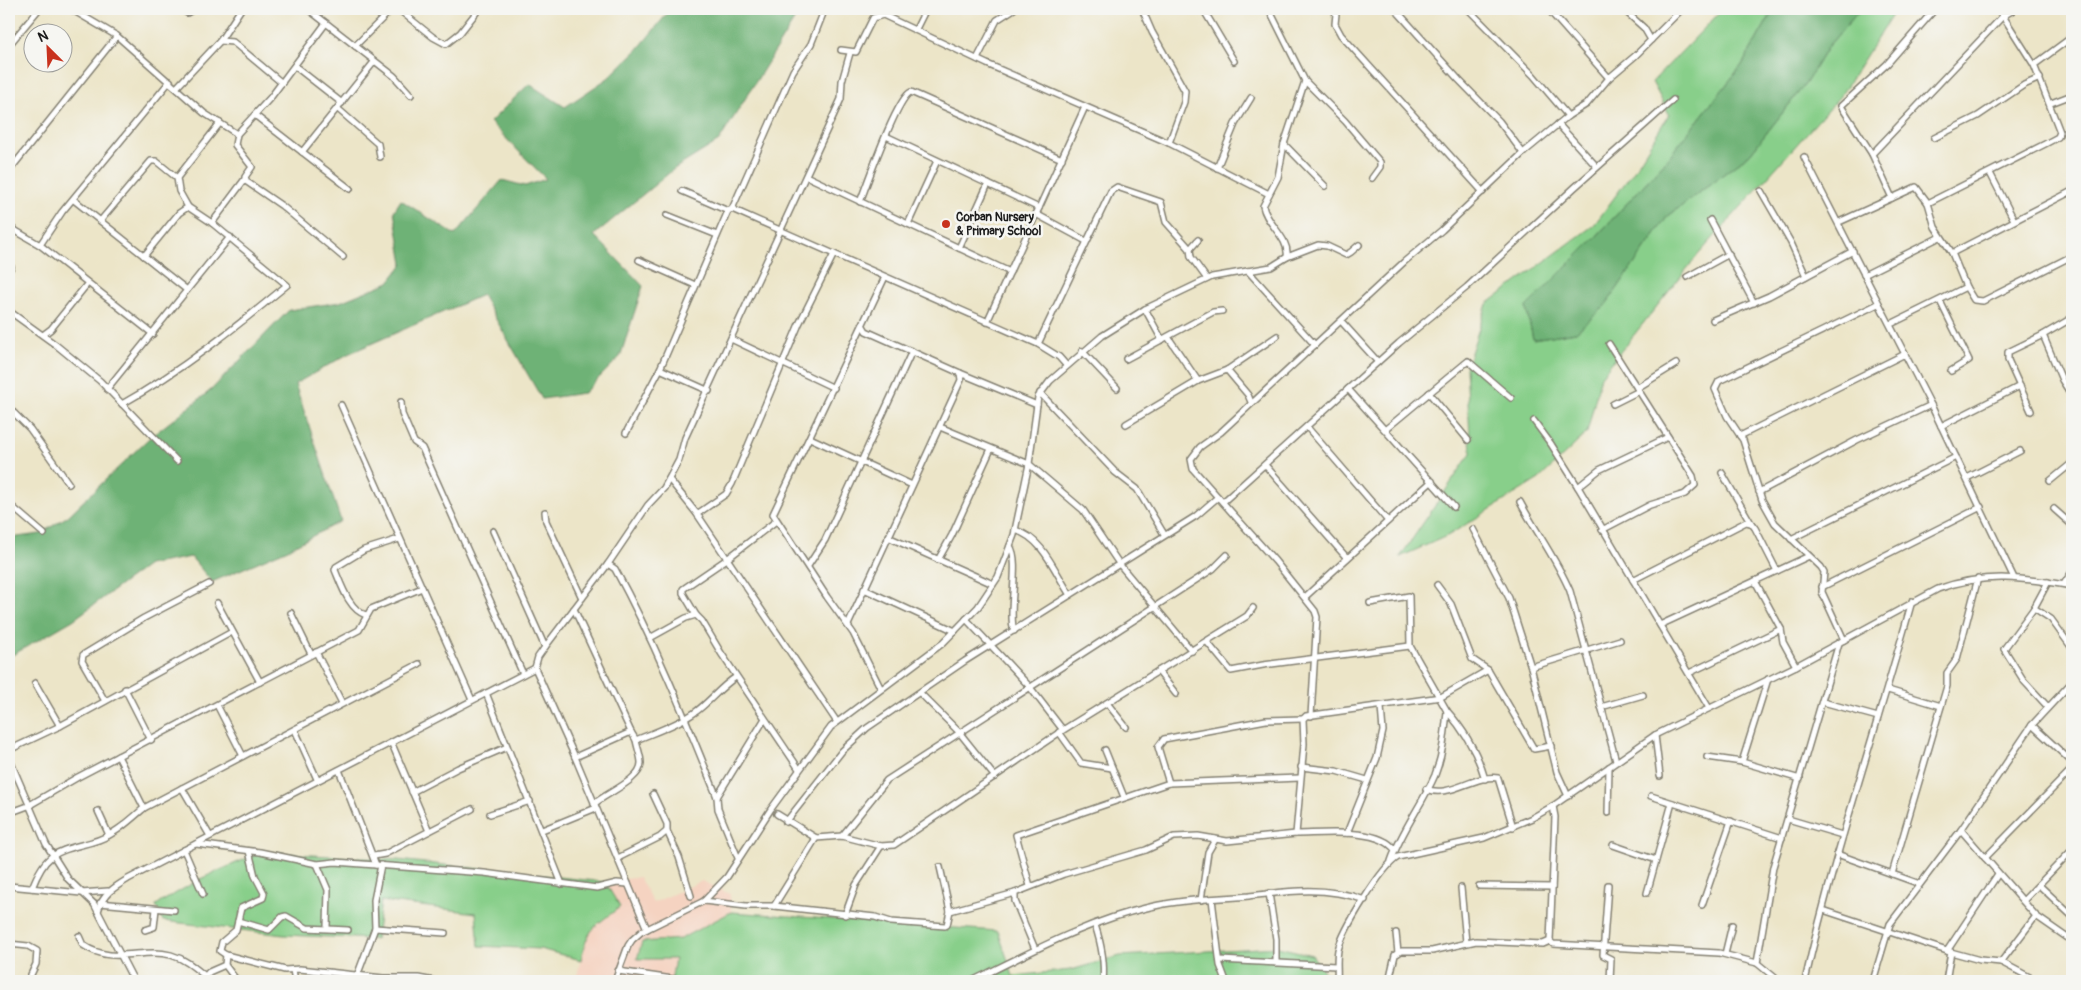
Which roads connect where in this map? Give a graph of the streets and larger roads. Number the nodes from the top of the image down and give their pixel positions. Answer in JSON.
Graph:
{"nodes":[{"id":1,"x":38,"y":9,"type":"edge"},
{"id":2,"x":71,"y":9,"type":"edge"},
{"id":3,"x":181,"y":9,"type":"edge"},
{"id":4,"x":194,"y":9,"type":"edge"},
{"id":5,"x":241,"y":9,"type":"edge"},
{"id":6,"x":308,"y":9,"type":"edge"},
{"id":7,"x":392,"y":9,"type":"edge"},
{"id":8,"x":398,"y":9,"type":"edge"},
{"id":9,"x":479,"y":9,"type":"edge"},
{"id":10,"x":926,"y":9,"type":"edge"},
{"id":11,"x":1014,"y":9,"type":"edge"},
{"id":12,"x":1142,"y":9,"type":"edge"},
{"id":13,"x":1203,"y":9,"type":"edge"},
{"id":14,"x":1269,"y":9,"type":"edge"},
{"id":15,"x":1333,"y":9,"type":"edge"},
{"id":16,"x":1395,"y":9,"type":"edge"},
{"id":17,"x":1468,"y":9,"type":"edge"},
{"id":18,"x":1548,"y":9,"type":"edge"},
{"id":19,"x":1623,"y":9,"type":"edge"},
{"id":20,"x":1682,"y":9,"type":"edge"},
{"id":21,"x":1935,"y":9,"type":"edge"},
{"id":22,"x":1997,"y":9,"type":"edge"},
{"id":23,"x":2015,"y":9,"type":"edge"},
{"id":24,"x":824,"y":11,"type":"dead end"},
{"id":25,"x":2003,"y":16,"type":"junction"},
{"id":26,"x":326,"y":23,"type":"junction"},
{"id":27,"x":916,"y":29,"type":"junction"},
{"id":28,"x":227,"y":30,"type":"junction"},
{"id":29,"x":117,"y":36,"type":"junction"},
{"id":30,"x":2072,"y":37,"type":"edge"},
{"id":31,"x":1651,"y":40,"type":"junction"},
{"id":32,"x":220,"y":41,"type":"junction"},
{"id":33,"x":233,"y":42,"type":"junction"},
{"id":34,"x":9,"y":45,"type":"edge"},
{"id":35,"x":354,"y":46,"type":"junction"},
{"id":36,"x":841,"y":50,"type":"dead end"},
{"id":37,"x":850,"y":53,"type":"junction"},
{"id":38,"x":977,"y":59,"type":"junction"},
{"id":39,"x":1234,"y":61,"type":"dead end"},
{"id":40,"x":374,"y":62,"type":"junction"},
{"id":41,"x":2034,"y":65,"type":"junction"},
{"id":42,"x":296,"y":67,"type":"junction"},
{"id":43,"x":1609,"y":78,"type":"junction"},
{"id":44,"x":2040,"y":78,"type":"junction"},
{"id":45,"x":170,"y":81,"type":"junction"},
{"id":46,"x":1305,"y":81,"type":"junction"},
{"id":47,"x":282,"y":83,"type":"junction"},
{"id":48,"x":177,"y":87,"type":"junction"},
{"id":49,"x":411,"y":95,"type":"dead end"},
{"id":50,"x":2072,"y":95,"type":"edge"},
{"id":51,"x":1251,"y":98,"type":"dead end"},
{"id":52,"x":1673,"y":100,"type":"dead end"},
{"id":53,"x":2051,"y":103,"type":"junction"},
{"id":54,"x":342,"y":104,"type":"junction"},
{"id":55,"x":1085,"y":106,"type":"junction"},
{"id":56,"x":338,"y":109,"type":"junction"},
{"id":57,"x":256,"y":116,"type":"junction"},
{"id":58,"x":1568,"y":116,"type":"junction"},
{"id":59,"x":220,"y":123,"type":"junction"},
{"id":60,"x":1558,"y":124,"type":"junction"},
{"id":61,"x":237,"y":134,"type":"junction"},
{"id":62,"x":886,"y":136,"type":"junction"},
{"id":63,"x":1934,"y":138,"type":"dead end"},
{"id":64,"x":1169,"y":143,"type":"junction"},
{"id":65,"x":1284,"y":144,"type":"junction"},
{"id":66,"x":302,"y":152,"type":"junction"},
{"id":67,"x":1523,"y":153,"type":"junction"},
{"id":68,"x":1872,"y":154,"type":"junction"},
{"id":69,"x":1804,"y":156,"type":"dead end"},
{"id":70,"x":380,"y":158,"type":"dead end"},
{"id":71,"x":1062,"y":159,"type":"junction"},
{"id":72,"x":938,"y":161,"type":"junction"},
{"id":73,"x":1597,"y":167,"type":"junction"},
{"id":74,"x":1217,"y":168,"type":"junction"},
{"id":75,"x":9,"y":171,"type":"edge"},
{"id":76,"x":1990,"y":174,"type":"junction"},
{"id":77,"x":806,"y":176,"type":"junction"},
{"id":78,"x":177,"y":178,"type":"junction"},
{"id":79,"x":1372,"y":178,"type":"dead end"},
{"id":80,"x":245,"y":179,"type":"junction"},
{"id":81,"x":988,"y":184,"type":"junction"},
{"id":82,"x":1325,"y":186,"type":"dead end"},
{"id":83,"x":350,"y":189,"type":"dead end"},
{"id":84,"x":682,"y":191,"type":"dead end"},
{"id":85,"x":1761,"y":191,"type":"dead end"},
{"id":86,"x":1483,"y":192,"type":"junction"},
{"id":87,"x":2072,"y":192,"type":"edge"},
{"id":88,"x":1269,"y":194,"type":"junction"},
{"id":89,"x":1892,"y":198,"type":"junction"},
{"id":90,"x":74,"y":200,"type":"junction"},
{"id":91,"x":860,"y":202,"type":"junction"},
{"id":92,"x":1928,"y":202,"type":"junction"},
{"id":93,"x":188,"y":207,"type":"junction"},
{"id":94,"x":1039,"y":208,"type":"junction"},
{"id":95,"x":730,"y":210,"type":"junction"},
{"id":96,"x":1036,"y":214,"type":"junction"},
{"id":97,"x":667,"y":215,"type":"dead end"},
{"id":98,"x":101,"y":220,"type":"junction"},
{"id":99,"x":1710,"y":220,"type":"dead end"},
{"id":100,"x":2014,"y":220,"type":"junction"},
{"id":101,"x":1839,"y":222,"type":"junction"},
{"id":102,"x":212,"y":223,"type":"junction"},
{"id":103,"x":908,"y":224,"type":"junction"},
{"id":104,"x":9,"y":227,"type":"edge"},
{"id":105,"x":782,"y":231,"type":"junction"},
{"id":106,"x":717,"y":235,"type":"junction"},
{"id":107,"x":230,"y":237,"type":"junction"},
{"id":108,"x":1940,"y":237,"type":"junction"},
{"id":109,"x":1086,"y":240,"type":"junction"},
{"id":110,"x":1198,"y":240,"type":"dead end"},
{"id":111,"x":1359,"y":244,"type":"dead end"},
{"id":112,"x":40,"y":245,"type":"junction"},
{"id":113,"x":959,"y":248,"type":"junction"},
{"id":114,"x":1190,"y":248,"type":"junction"},
{"id":115,"x":1853,"y":251,"type":"junction"},
{"id":116,"x":1952,"y":253,"type":"junction"},
{"id":117,"x":834,"y":254,"type":"junction"},
{"id":118,"x":1729,"y":254,"type":"junction"},
{"id":119,"x":144,"y":256,"type":"junction"},
{"id":120,"x":2072,"y":256,"type":"edge"},
{"id":121,"x":343,"y":257,"type":"dead end"},
{"id":122,"x":1287,"y":257,"type":"junction"},
{"id":123,"x":639,"y":260,"type":"dead end"},
{"id":124,"x":1248,"y":271,"type":"junction"},
{"id":125,"x":1010,"y":272,"type":"junction"},
{"id":126,"x":1864,"y":275,"type":"junction"},
{"id":127,"x":1687,"y":276,"type":"dead end"},
{"id":128,"x":1806,"y":276,"type":"junction"},
{"id":129,"x":885,"y":277,"type":"junction"},
{"id":130,"x":1207,"y":279,"type":"junction"},
{"id":131,"x":88,"y":284,"type":"junction"},
{"id":132,"x":695,"y":285,"type":"junction"},
{"id":133,"x":1966,"y":287,"type":"junction"},
{"id":134,"x":188,"y":290,"type":"junction"},
{"id":135,"x":1940,"y":301,"type":"junction"},
{"id":136,"x":1754,"y":303,"type":"junction"},
{"id":137,"x":1878,"y":304,"type":"junction"},
{"id":138,"x":1145,"y":309,"type":"junction"},
{"id":139,"x":9,"y":311,"type":"edge"},
{"id":140,"x":1222,"y":311,"type":"dead end"},
{"id":141,"x":2072,"y":318,"type":"edge"},
{"id":142,"x":1713,"y":320,"type":"dead end"},
{"id":143,"x":1341,"y":321,"type":"junction"},
{"id":144,"x":987,"y":322,"type":"junction"},
{"id":145,"x":1890,"y":324,"type":"junction"},
{"id":146,"x":863,"y":326,"type":"junction"},
{"id":147,"x":153,"y":334,"type":"junction"},
{"id":148,"x":43,"y":335,"type":"junction"},
{"id":149,"x":2043,"y":335,"type":"junction"},
{"id":150,"x":1277,"y":336,"type":"dead end"},
{"id":151,"x":1168,"y":337,"type":"junction"},
{"id":152,"x":731,"y":339,"type":"junction"},
{"id":153,"x":1162,"y":340,"type":"junction"},
{"id":154,"x":1038,"y":344,"type":"junction"},
{"id":155,"x":1609,"y":344,"type":"dead end"},
{"id":156,"x":1315,"y":345,"type":"junction"},
{"id":157,"x":912,"y":351,"type":"junction"},
{"id":158,"x":1082,"y":351,"type":"junction"},
{"id":159,"x":1905,"y":354,"type":"junction"},
{"id":160,"x":1126,"y":359,"type":"dead end"},
{"id":161,"x":1378,"y":362,"type":"junction"},
{"id":162,"x":782,"y":364,"type":"junction"},
{"id":163,"x":1676,"y":364,"type":"dead end"},
{"id":164,"x":1066,"y":365,"type":"junction"},
{"id":165,"x":660,"y":369,"type":"junction"},
{"id":166,"x":1227,"y":370,"type":"junction"},
{"id":167,"x":1951,"y":371,"type":"dead end"},
{"id":168,"x":960,"y":374,"type":"junction"},
{"id":169,"x":1198,"y":381,"type":"junction"},
{"id":170,"x":2020,"y":386,"type":"junction"},
{"id":171,"x":834,"y":388,"type":"junction"},
{"id":172,"x":1117,"y":388,"type":"dead end"},
{"id":173,"x":107,"y":389,"type":"junction"},
{"id":174,"x":1348,"y":389,"type":"junction"},
{"id":175,"x":1638,"y":389,"type":"junction"},
{"id":176,"x":709,"y":391,"type":"junction"},
{"id":177,"x":2071,"y":391,"type":"edge"},
{"id":178,"x":1040,"y":393,"type":"junction"},
{"id":179,"x":1429,"y":393,"type":"junction"},
{"id":180,"x":1511,"y":398,"type":"dead end"},
{"id":181,"x":401,"y":402,"type":"dead end"},
{"id":182,"x":1252,"y":402,"type":"junction"},
{"id":183,"x":122,"y":404,"type":"junction"},
{"id":184,"x":1613,"y":404,"type":"dead end"},
{"id":185,"x":340,"y":405,"type":"dead end"},
{"id":186,"x":1037,"y":405,"type":"junction"},
{"id":187,"x":1931,"y":405,"type":"junction"},
{"id":188,"x":9,"y":408,"type":"edge"},
{"id":189,"x":2031,"y":411,"type":"dead end"},
{"id":190,"x":1534,"y":421,"type":"dead end"},
{"id":191,"x":1126,"y":424,"type":"dead end"},
{"id":192,"x":1940,"y":426,"type":"junction"},
{"id":193,"x":940,"y":427,"type":"junction"},
{"id":194,"x":1307,"y":427,"type":"junction"},
{"id":195,"x":1386,"y":430,"type":"junction"},
{"id":196,"x":626,"y":432,"type":"dead end"},
{"id":197,"x":1740,"y":436,"type":"junction"},
{"id":198,"x":1668,"y":437,"type":"junction"},
{"id":199,"x":810,"y":438,"type":"junction"},
{"id":200,"x":1468,"y":440,"type":"dead end"},
{"id":201,"x":991,"y":449,"type":"junction"},
{"id":202,"x":2020,"y":451,"type":"dead end"},
{"id":203,"x":1956,"y":457,"type":"junction"},
{"id":204,"x":177,"y":461,"type":"dead end"},
{"id":205,"x":860,"y":461,"type":"junction"},
{"id":206,"x":2072,"y":463,"type":"edge"},
{"id":207,"x":1029,"y":464,"type":"junction"},
{"id":208,"x":1265,"y":465,"type":"junction"},
{"id":209,"x":1722,"y":473,"type":"dead end"},
{"id":210,"x":1967,"y":478,"type":"junction"},
{"id":211,"x":669,"y":479,"type":"junction"},
{"id":212,"x":1432,"y":481,"type":"junction"},
{"id":213,"x":2050,"y":481,"type":"dead end"},
{"id":214,"x":69,"y":484,"type":"dead end"},
{"id":215,"x":912,"y":485,"type":"junction"},
{"id":216,"x":1578,"y":487,"type":"junction"},
{"id":217,"x":1759,"y":492,"type":"junction"},
{"id":218,"x":1218,"y":497,"type":"junction"},
{"id":219,"x":1222,"y":502,"type":"junction"},
{"id":220,"x":1520,"y":502,"type":"dead end"},
{"id":221,"x":9,"y":504,"type":"edge"},
{"id":222,"x":1454,"y":507,"type":"dead end"},
{"id":223,"x":1981,"y":507,"type":"junction"},
{"id":224,"x":2054,"y":508,"type":"dead end"},
{"id":225,"x":545,"y":512,"type":"dead end"},
{"id":226,"x":697,"y":514,"type":"junction"},
{"id":227,"x":776,"y":521,"type":"junction"},
{"id":228,"x":1388,"y":521,"type":"junction"},
{"id":229,"x":1751,"y":522,"type":"junction"},
{"id":230,"x":2072,"y":525,"type":"edge"},
{"id":231,"x":1473,"y":529,"type":"dead end"},
{"id":232,"x":1015,"y":530,"type":"junction"},
{"id":233,"x":1602,"y":530,"type":"junction"},
{"id":234,"x":493,"y":531,"type":"dead end"},
{"id":235,"x":44,"y":534,"type":"dead end"},
{"id":236,"x":1164,"y":534,"type":"junction"},
{"id":237,"x":888,"y":537,"type":"junction"},
{"id":238,"x":399,"y":539,"type":"junction"},
{"id":239,"x":1791,"y":539,"type":"junction"},
{"id":240,"x":1010,"y":546,"type":"junction"},
{"id":241,"x":1227,"y":555,"type":"dead end"},
{"id":242,"x":1809,"y":556,"type":"junction"},
{"id":243,"x":1347,"y":558,"type":"junction"},
{"id":244,"x":727,"y":559,"type":"junction"},
{"id":245,"x":938,"y":560,"type":"junction"},
{"id":246,"x":608,"y":564,"type":"junction"},
{"id":247,"x":1120,"y":564,"type":"junction"},
{"id":248,"x":808,"y":566,"type":"junction"},
{"id":249,"x":1777,"y":571,"type":"junction"},
{"id":250,"x":2072,"y":572,"type":"edge"},
{"id":251,"x":1978,"y":578,"type":"junction"},
{"id":252,"x":2014,"y":578,"type":"junction"},
{"id":253,"x":1633,"y":580,"type":"junction"},
{"id":254,"x":1755,"y":582,"type":"junction"},
{"id":255,"x":2048,"y":582,"type":"junction"},
{"id":256,"x":210,"y":584,"type":"dead end"},
{"id":257,"x":993,"y":584,"type":"junction"},
{"id":258,"x":2064,"y":584,"type":"junction"},
{"id":259,"x":1437,"y":585,"type":"dead end"},
{"id":260,"x":2072,"y":586,"type":"edge"},
{"id":261,"x":1822,"y":587,"type":"junction"},
{"id":262,"x":422,"y":588,"type":"junction"},
{"id":263,"x":864,"y":589,"type":"junction"},
{"id":264,"x":1070,"y":595,"type":"junction"},
{"id":265,"x":1305,"y":596,"type":"junction"},
{"id":266,"x":582,"y":598,"type":"junction"},
{"id":267,"x":1912,"y":601,"type":"junction"},
{"id":268,"x":217,"y":603,"type":"dead end"},
{"id":269,"x":1370,"y":603,"type":"dead end"},
{"id":270,"x":1156,"y":606,"type":"junction"},
{"id":271,"x":1253,"y":608,"type":"dead end"},
{"id":272,"x":2034,"y":608,"type":"junction"},
{"id":273,"x":574,"y":609,"type":"junction"},
{"id":274,"x":291,"y":613,"type":"dead end"},
{"id":275,"x":366,"y":615,"type":"junction"},
{"id":276,"x":696,"y":615,"type":"junction"},
{"id":277,"x":966,"y":619,"type":"junction"},
{"id":278,"x":848,"y":625,"type":"junction"},
{"id":279,"x":1660,"y":625,"type":"junction"},
{"id":280,"x":1781,"y":629,"type":"junction"},
{"id":281,"x":1014,"y":631,"type":"junction"},
{"id":282,"x":232,"y":632,"type":"junction"},
{"id":283,"x":954,"y":632,"type":"junction"},
{"id":284,"x":650,"y":638,"type":"junction"},
{"id":285,"x":1620,"y":640,"type":"dead end"},
{"id":286,"x":1841,"y":641,"type":"junction"},
{"id":287,"x":1207,"y":642,"type":"junction"},
{"id":288,"x":991,"y":645,"type":"junction"},
{"id":289,"x":1410,"y":646,"type":"junction"},
{"id":290,"x":545,"y":647,"type":"junction"},
{"id":291,"x":2072,"y":648,"type":"edge"},
{"id":292,"x":1192,"y":651,"type":"junction"},
{"id":293,"x":1587,"y":651,"type":"junction"},
{"id":294,"x":314,"y":653,"type":"junction"},
{"id":295,"x":1316,"y":659,"type":"junction"},
{"id":296,"x":419,"y":664,"type":"dead end"},
{"id":297,"x":1531,"y":666,"type":"junction"},
{"id":298,"x":1796,"y":666,"type":"junction"},
{"id":299,"x":534,"y":668,"type":"junction"},
{"id":300,"x":1488,"y":670,"type":"junction"},
{"id":301,"x":1158,"y":671,"type":"junction"},
{"id":302,"x":1689,"y":673,"type":"junction"},
{"id":303,"x":523,"y":674,"type":"junction"},
{"id":304,"x":736,"y":678,"type":"junction"},
{"id":305,"x":1768,"y":679,"type":"junction"},
{"id":306,"x":260,"y":682,"type":"junction"},
{"id":307,"x":36,"y":683,"type":"dead end"},
{"id":308,"x":2072,"y":683,"type":"edge"},
{"id":309,"x":1029,"y":686,"type":"junction"},
{"id":310,"x":881,"y":689,"type":"junction"},
{"id":311,"x":125,"y":690,"type":"junction"},
{"id":312,"x":1888,"y":690,"type":"junction"},
{"id":313,"x":486,"y":693,"type":"junction"},
{"id":314,"x":920,"y":693,"type":"junction"},
{"id":315,"x":1176,"y":694,"type":"dead end"},
{"id":316,"x":1643,"y":695,"type":"dead end"},
{"id":317,"x":1441,"y":697,"type":"junction"},
{"id":318,"x":105,"y":700,"type":"junction"},
{"id":319,"x":472,"y":700,"type":"junction"},
{"id":320,"x":1823,"y":702,"type":"junction"},
{"id":321,"x":342,"y":703,"type":"junction"},
{"id":322,"x":1107,"y":703,"type":"junction"},
{"id":323,"x":217,"y":705,"type":"junction"},
{"id":324,"x":1941,"y":706,"type":"junction"},
{"id":325,"x":1382,"y":707,"type":"junction"},
{"id":326,"x":1601,"y":707,"type":"junction"},
{"id":327,"x":2048,"y":707,"type":"junction"},
{"id":328,"x":1709,"y":708,"type":"junction"},
{"id":329,"x":1447,"y":711,"type":"junction"},
{"id":330,"x":1311,"y":716,"type":"junction"},
{"id":331,"x":1878,"y":717,"type":"junction"},
{"id":332,"x":683,"y":719,"type":"junction"},
{"id":333,"x":1303,"y":719,"type":"junction"},
{"id":334,"x":764,"y":720,"type":"junction"},
{"id":335,"x":837,"y":722,"type":"junction"},
{"id":336,"x":2032,"y":725,"type":"junction"},
{"id":337,"x":60,"y":726,"type":"junction"},
{"id":338,"x":1126,"y":727,"type":"dead end"},
{"id":339,"x":295,"y":730,"type":"junction"},
{"id":340,"x":1061,"y":731,"type":"junction"},
{"id":341,"x":631,"y":732,"type":"junction"},
{"id":342,"x":959,"y":732,"type":"junction"},
{"id":343,"x":1655,"y":735,"type":"junction"},
{"id":344,"x":151,"y":740,"type":"junction"},
{"id":345,"x":636,"y":740,"type":"junction"},
{"id":346,"x":392,"y":744,"type":"junction"},
{"id":347,"x":1551,"y":746,"type":"junction"},
{"id":348,"x":507,"y":747,"type":"junction"},
{"id":349,"x":9,"y":750,"type":"edge"},
{"id":350,"x":1105,"y":750,"type":"dead end"},
{"id":351,"x":118,"y":756,"type":"junction"},
{"id":352,"x":243,"y":756,"type":"junction"},
{"id":353,"x":575,"y":757,"type":"junction"},
{"id":354,"x":1707,"y":757,"type":"dead end"},
{"id":355,"x":9,"y":758,"type":"edge"},
{"id":356,"x":1616,"y":761,"type":"junction"},
{"id":357,"x":1742,"y":762,"type":"junction"},
{"id":358,"x":2072,"y":762,"type":"edge"},
{"id":359,"x":1301,"y":767,"type":"junction"},
{"id":360,"x":1609,"y":767,"type":"junction"},
{"id":361,"x":1112,"y":768,"type":"junction"},
{"id":362,"x":799,"y":769,"type":"junction"},
{"id":363,"x":2072,"y":769,"type":"edge"},
{"id":364,"x":339,"y":770,"type":"junction"},
{"id":365,"x":1660,"y":776,"type":"dead end"},
{"id":366,"x":995,"y":777,"type":"junction"},
{"id":367,"x":1300,"y":778,"type":"junction"},
{"id":368,"x":317,"y":779,"type":"junction"},
{"id":369,"x":1485,"y":779,"type":"junction"},
{"id":370,"x":1800,"y":779,"type":"junction"},
{"id":371,"x":1367,"y":780,"type":"junction"},
{"id":372,"x":1169,"y":783,"type":"junction"},
{"id":373,"x":182,"y":788,"type":"junction"},
{"id":374,"x":1426,"y":789,"type":"junction"},
{"id":375,"x":412,"y":792,"type":"junction"},
{"id":376,"x":653,"y":794,"type":"dead end"},
{"id":377,"x":1568,"y":796,"type":"junction"},
{"id":378,"x":1651,"y":796,"type":"dead end"},
{"id":379,"x":717,"y":797,"type":"junction"},
{"id":380,"x":1124,"y":797,"type":"junction"},
{"id":381,"x":530,"y":802,"type":"junction"},
{"id":382,"x":30,"y":803,"type":"junction"},
{"id":383,"x":1672,"y":803,"type":"junction"},
{"id":384,"x":595,"y":806,"type":"junction"},
{"id":385,"x":1553,"y":806,"type":"junction"},
{"id":386,"x":144,"y":808,"type":"junction"},
{"id":387,"x":472,"y":809,"type":"dead end"},
{"id":388,"x":98,"y":811,"type":"dead end"},
{"id":389,"x":9,"y":813,"type":"edge"},
{"id":390,"x":1608,"y":813,"type":"dead end"},
{"id":391,"x":490,"y":814,"type":"dead end"},
{"id":392,"x":777,"y":814,"type":"dead end"},
{"id":393,"x":1788,"y":819,"type":"junction"},
{"id":394,"x":1731,"y":821,"type":"junction"},
{"id":395,"x":786,"y":822,"type":"junction"},
{"id":396,"x":1513,"y":827,"type":"junction"},
{"id":397,"x":542,"y":830,"type":"junction"},
{"id":398,"x":1961,"y":830,"type":"junction"},
{"id":399,"x":429,"y":831,"type":"junction"},
{"id":400,"x":667,"y":831,"type":"junction"},
{"id":401,"x":1347,"y":833,"type":"junction"},
{"id":402,"x":1296,"y":834,"type":"junction"},
{"id":403,"x":109,"y":835,"type":"junction"},
{"id":404,"x":210,"y":836,"type":"junction"},
{"id":405,"x":842,"y":836,"type":"junction"},
{"id":406,"x":1842,"y":836,"type":"junction"},
{"id":407,"x":816,"y":838,"type":"junction"},
{"id":408,"x":1782,"y":838,"type":"junction"},
{"id":409,"x":1215,"y":840,"type":"junction"},
{"id":410,"x":194,"y":844,"type":"junction"},
{"id":411,"x":1613,"y":845,"type":"dead end"},
{"id":412,"x":881,"y":846,"type":"junction"},
{"id":413,"x":184,"y":850,"type":"junction"},
{"id":414,"x":1395,"y":850,"type":"junction"},
{"id":415,"x":2072,"y":850,"type":"edge"},
{"id":416,"x":249,"y":851,"type":"junction"},
{"id":417,"x":1837,"y":854,"type":"junction"},
{"id":418,"x":53,"y":856,"type":"junction"},
{"id":419,"x":374,"y":856,"type":"junction"},
{"id":420,"x":618,"y":858,"type":"junction"},
{"id":421,"x":738,"y":858,"type":"junction"},
{"id":422,"x":1985,"y":858,"type":"junction"},
{"id":423,"x":1656,"y":860,"type":"junction"},
{"id":424,"x":1391,"y":862,"type":"junction"},
{"id":425,"x":317,"y":864,"type":"junction"},
{"id":426,"x":379,"y":865,"type":"junction"},
{"id":427,"x":940,"y":867,"type":"dead end"},
{"id":428,"x":1892,"y":874,"type":"junction"},
{"id":429,"x":1998,"y":874,"type":"junction"},
{"id":430,"x":562,"y":884,"type":"junction"},
{"id":431,"x":628,"y":884,"type":"junction"},
{"id":432,"x":1920,"y":884,"type":"junction"},
{"id":433,"x":2038,"y":884,"type":"junction"},
{"id":434,"x":9,"y":886,"type":"edge"},
{"id":435,"x":1030,"y":886,"type":"junction"},
{"id":436,"x":1479,"y":886,"type":"dead end"},
{"id":437,"x":1608,"y":886,"type":"dead end"},
{"id":438,"x":1552,"y":887,"type":"junction"},
{"id":439,"x":32,"y":888,"type":"junction"},
{"id":440,"x":1461,"y":888,"type":"dead end"},
{"id":441,"x":109,"y":890,"type":"junction"},
{"id":442,"x":81,"y":893,"type":"junction"},
{"id":443,"x":1015,"y":893,"type":"junction"},
{"id":444,"x":1269,"y":893,"type":"junction"},
{"id":445,"x":1647,"y":893,"type":"dead end"},
{"id":446,"x":203,"y":894,"type":"dead end"},
{"id":447,"x":691,"y":896,"type":"dead end"},
{"id":448,"x":1212,"y":899,"type":"junction"},
{"id":449,"x":1202,"y":900,"type":"junction"},
{"id":450,"x":1365,"y":900,"type":"junction"},
{"id":451,"x":704,"y":901,"type":"junction"},
{"id":452,"x":2023,"y":901,"type":"junction"},
{"id":453,"x":100,"y":903,"type":"junction"},
{"id":454,"x":1702,"y":905,"type":"dead end"},
{"id":455,"x":774,"y":906,"type":"junction"},
{"id":456,"x":156,"y":908,"type":"junction"},
{"id":457,"x":174,"y":910,"type":"dead end"},
{"id":458,"x":1823,"y":910,"type":"junction"},
{"id":459,"x":98,"y":911,"type":"junction"},
{"id":460,"x":950,"y":911,"type":"junction"},
{"id":461,"x":845,"y":915,"type":"junction"},
{"id":462,"x":2036,"y":916,"type":"junction"},
{"id":463,"x":2072,"y":916,"type":"edge"},
{"id":464,"x":238,"y":921,"type":"junction"},
{"id":465,"x":1095,"y":925,"type":"junction"},
{"id":466,"x":1732,"y":926,"type":"dead end"},
{"id":467,"x":327,"y":927,"type":"junction"},
{"id":468,"x":375,"y":928,"type":"junction"},
{"id":469,"x":647,"y":929,"type":"junction"},
{"id":470,"x":145,"y":930,"type":"dead end"},
{"id":471,"x":348,"y":930,"type":"dead end"},
{"id":472,"x":1887,"y":931,"type":"junction"},
{"id":473,"x":445,"y":933,"type":"dead end"},
{"id":474,"x":1396,"y":933,"type":"dead end"},
{"id":475,"x":80,"y":936,"type":"dead end"},
{"id":476,"x":1550,"y":941,"type":"junction"},
{"id":477,"x":1466,"y":942,"type":"junction"},
{"id":478,"x":2072,"y":942,"type":"edge"},
{"id":479,"x":9,"y":944,"type":"edge"},
{"id":480,"x":1603,"y":946,"type":"junction"},
{"id":481,"x":1034,"y":949,"type":"junction"},
{"id":482,"x":1949,"y":952,"type":"junction"},
{"id":483,"x":1398,"y":953,"type":"junction"},
{"id":484,"x":1725,"y":954,"type":"junction"},
{"id":485,"x":226,"y":955,"type":"junction"},
{"id":486,"x":121,"y":957,"type":"junction"},
{"id":487,"x":1220,"y":960,"type":"junction"},
{"id":488,"x":2001,"y":962,"type":"junction"},
{"id":489,"x":1276,"y":963,"type":"junction"},
{"id":490,"x":1757,"y":964,"type":"junction"},
{"id":491,"x":225,"y":965,"type":"junction"},
{"id":492,"x":1336,"y":966,"type":"junction"},
{"id":493,"x":293,"y":970,"type":"junction"},
{"id":494,"x":618,"y":971,"type":"junction"},
{"id":495,"x":344,"y":974,"type":"junction"},
{"id":496,"x":204,"y":976,"type":"junction"},
{"id":497,"x":357,"y":976,"type":"junction"},
{"id":498,"x":419,"y":980,"type":"edge"},
{"id":499,"x":28,"y":981,"type":"edge"},
{"id":500,"x":134,"y":981,"type":"edge"},
{"id":501,"x":201,"y":981,"type":"edge"},
{"id":502,"x":237,"y":981,"type":"edge"},
{"id":503,"x":295,"y":981,"type":"edge"},
{"id":504,"x":349,"y":981,"type":"edge"},
{"id":505,"x":434,"y":981,"type":"edge"},
{"id":506,"x":615,"y":981,"type":"edge"},
{"id":507,"x":686,"y":981,"type":"edge"},
{"id":508,"x":972,"y":981,"type":"edge"},
{"id":509,"x":1103,"y":981,"type":"edge"},
{"id":510,"x":1226,"y":981,"type":"edge"},
{"id":511,"x":1338,"y":981,"type":"edge"},
{"id":512,"x":1388,"y":981,"type":"edge"},
{"id":513,"x":1410,"y":981,"type":"edge"},
{"id":514,"x":1449,"y":981,"type":"edge"},
{"id":515,"x":1610,"y":981,"type":"edge"},
{"id":516,"x":1779,"y":981,"type":"edge"},
{"id":517,"x":1805,"y":981,"type":"edge"},
{"id":518,"x":1873,"y":981,"type":"edge"},
{"id":519,"x":1946,"y":981,"type":"edge"},
{"id":520,"x":2037,"y":981,"type":"edge"}],
"edges":[{"from":1,"to":34,"type":"street"},
{"from":2,"to":29,"type":"street"},
{"from":3,"to":4,"type":"street"},
{"from":5,"to":28,"type":"street"},
{"from":6,"to":26,"type":"street"},
{"from":7,"to":35,"type":"street"},
{"from":8,"to":9,"type":"street"},
{"from":10,"to":27,"type":"street"},
{"from":11,"to":38,"type":"street"},
{"from":12,"to":64,"type":"street"},
{"from":13,"to":39,"type":"street"},
{"from":14,"to":46,"type":"street"},
{"from":15,"to":86,"type":"street"},
{"from":16,"to":67,"type":"street"},
{"from":17,"to":58,"type":"street"},
{"from":18,"to":43,"type":"street"},
{"from":19,"to":31,"type":"street"},
{"from":20,"to":31,"type":"street"},
{"from":21,"to":68,"type":"street"},
{"from":22,"to":25,"type":"street"},
{"from":23,"to":25,"type":"street"},
{"from":24,"to":95,"type":"street"},
{"from":25,"to":41,"type":"street"},
{"from":25,"to":68,"type":"street"},
{"from":26,"to":35,"type":"street"},
{"from":26,"to":42,"type":"street"},
{"from":27,"to":37,"type":"street"},
{"from":27,"to":38,"type":"street"},
{"from":28,"to":32,"type":"street"},
{"from":28,"to":33,"type":"street"},
{"from":29,"to":45,"type":"street"},
{"from":29,"to":75,"type":"street"},
{"from":30,"to":41,"type":"street"},
{"from":31,"to":43,"type":"street"},
{"from":32,"to":33,"type":"street"},
{"from":32,"to":48,"type":"street"},
{"from":33,"to":47,"type":"street"},
{"from":35,"to":40,"type":"street"},
{"from":36,"to":37,"type":"street"},
{"from":37,"to":77,"type":"street"},
{"from":38,"to":55,"type":"street"},
{"from":40,"to":49,"type":"street"},
{"from":40,"to":54,"type":"street"},
{"from":41,"to":44,"type":"street"},
{"from":42,"to":47,"type":"street"},
{"from":42,"to":54,"type":"street"},
{"from":43,"to":58,"type":"street"},
{"from":44,"to":53,"type":"street"},
{"from":44,"to":63,"type":"street"},
{"from":45,"to":48,"type":"street"},
{"from":45,"to":90,"type":"street"},
{"from":46,"to":65,"type":"street"},
{"from":46,"to":79,"type":"street"},
{"from":47,"to":57,"type":"street"},
{"from":48,"to":59,"type":"street"},
{"from":50,"to":53,"type":"street"},
{"from":51,"to":74,"type":"street"},
{"from":52,"to":73,"type":"street"},
{"from":53,"to":76,"type":"street"},
{"from":54,"to":56,"type":"street"},
{"from":55,"to":64,"type":"street"},
{"from":55,"to":71,"type":"street"},
{"from":56,"to":66,"type":"street"},
{"from":56,"to":70,"type":"street"},
{"from":57,"to":61,"type":"street"},
{"from":57,"to":66,"type":"street"},
{"from":58,"to":60,"type":"street"},
{"from":59,"to":61,"type":"street"},
{"from":59,"to":78,"type":"street"},
{"from":60,"to":67,"type":"street"},
{"from":60,"to":73,"type":"street"},
{"from":61,"to":80,"type":"street"},
{"from":62,"to":71,"type":"street"},
{"from":62,"to":72,"type":"street"},
{"from":62,"to":91,"type":"street"},
{"from":64,"to":74,"type":"street"},
{"from":65,"to":82,"type":"street"},
{"from":65,"to":88,"type":"street"},
{"from":66,"to":83,"type":"street"},
{"from":67,"to":86,"type":"street"},
{"from":68,"to":89,"type":"street"},
{"from":69,"to":101,"type":"street"},
{"from":71,"to":94,"type":"street"},
{"from":72,"to":81,"type":"street"},
{"from":72,"to":103,"type":"street"},
{"from":73,"to":161,"type":"street"},
{"from":74,"to":88,"type":"street"},
{"from":76,"to":92,"type":"street"},
{"from":76,"to":100,"type":"street"},
{"from":77,"to":91,"type":"street"},
{"from":77,"to":105,"type":"street"},
{"from":78,"to":93,"type":"street"},
{"from":78,"to":98,"type":"street"},
{"from":80,"to":102,"type":"street"},
{"from":80,"to":121,"type":"street"},
{"from":81,"to":94,"type":"street"},
{"from":81,"to":113,"type":"street"},
{"from":84,"to":95,"type":"street"},
{"from":85,"to":128,"type":"street"},
{"from":86,"to":143,"type":"street"},
{"from":87,"to":100,"type":"street"},
{"from":88,"to":122,"type":"street"},
{"from":89,"to":92,"type":"street"},
{"from":89,"to":101,"type":"street"},
{"from":90,"to":98,"type":"street"},
{"from":90,"to":112,"type":"street"},
{"from":91,"to":103,"type":"street"},
{"from":92,"to":108,"type":"street"},
{"from":93,"to":102,"type":"street"},
{"from":93,"to":119,"type":"street"},
{"from":94,"to":96,"type":"street"},
{"from":95,"to":105,"type":"street"},
{"from":95,"to":106,"type":"street"},
{"from":96,"to":109,"type":"street"},
{"from":96,"to":125,"type":"street"},
{"from":97,"to":106,"type":"street"},
{"from":98,"to":119,"type":"street"},
{"from":99,"to":118,"type":"street"},
{"from":100,"to":116,"type":"street"},
{"from":101,"to":115,"type":"street"},
{"from":102,"to":107,"type":"street"},
{"from":103,"to":113,"type":"street"},
{"from":104,"to":112,"type":"street"},
{"from":105,"to":117,"type":"street"},
{"from":105,"to":152,"type":"street"},
{"from":106,"to":132,"type":"street"},
{"from":107,"to":134,"type":"street"},
{"from":107,"to":183,"type":"street"},
{"from":108,"to":116,"type":"street"},
{"from":108,"to":126,"type":"street"},
{"from":109,"to":114,"type":"street"},
{"from":109,"to":154,"type":"street"},
{"from":110,"to":114,"type":"street"},
{"from":111,"to":122,"type":"street"},
{"from":112,"to":131,"type":"street"},
{"from":113,"to":125,"type":"street"},
{"from":114,"to":130,"type":"street"},
{"from":115,"to":126,"type":"street"},
{"from":115,"to":128,"type":"street"},
{"from":116,"to":133,"type":"street"},
{"from":117,"to":129,"type":"street"},
{"from":117,"to":162,"type":"street"},
{"from":118,"to":127,"type":"street"},
{"from":118,"to":136,"type":"street"},
{"from":119,"to":134,"type":"street"},
{"from":120,"to":133,"type":"street"},
{"from":122,"to":124,"type":"street"},
{"from":123,"to":132,"type":"street"},
{"from":124,"to":130,"type":"street"},
{"from":124,"to":156,"type":"street"},
{"from":125,"to":144,"type":"street"},
{"from":126,"to":137,"type":"street"},
{"from":128,"to":136,"type":"street"},
{"from":129,"to":144,"type":"street"},
{"from":129,"to":146,"type":"street"},
{"from":130,"to":138,"type":"street"},
{"from":131,"to":147,"type":"street"},
{"from":131,"to":148,"type":"street"},
{"from":132,"to":165,"type":"street"},
{"from":133,"to":135,"type":"street"},
{"from":134,"to":147,"type":"street"},
{"from":135,"to":145,"type":"street"},
{"from":135,"to":167,"type":"street"},
{"from":136,"to":142,"type":"street"},
{"from":137,"to":145,"type":"street"},
{"from":137,"to":197,"type":"street"},
{"from":138,"to":153,"type":"street"},
{"from":138,"to":158,"type":"street"},
{"from":139,"to":148,"type":"street"},
{"from":140,"to":151,"type":"street"},
{"from":141,"to":149,"type":"street"},
{"from":143,"to":156,"type":"street"},
{"from":143,"to":161,"type":"street"},
{"from":144,"to":154,"type":"street"},
{"from":145,"to":159,"type":"street"},
{"from":146,"to":157,"type":"street"},
{"from":146,"to":171,"type":"street"},
{"from":147,"to":173,"type":"street"},
{"from":148,"to":173,"type":"street"},
{"from":149,"to":170,"type":"street"},
{"from":149,"to":177,"type":"street"},
{"from":150,"to":166,"type":"street"},
{"from":151,"to":153,"type":"street"},
{"from":151,"to":169,"type":"street"},
{"from":152,"to":162,"type":"street"},
{"from":152,"to":176,"type":"street"},
{"from":153,"to":160,"type":"street"},
{"from":154,"to":164,"type":"street"},
{"from":155,"to":175,"type":"street"},
{"from":156,"to":182,"type":"street"},
{"from":157,"to":168,"type":"street"},
{"from":157,"to":205,"type":"street"},
{"from":158,"to":164,"type":"street"},
{"from":158,"to":172,"type":"street"},
{"from":159,"to":187,"type":"street"},
{"from":159,"to":197,"type":"street"},
{"from":161,"to":174,"type":"street"},
{"from":162,"to":171,"type":"street"},
{"from":162,"to":226,"type":"street"},
{"from":163,"to":175,"type":"street"},
{"from":164,"to":178,"type":"street"},
{"from":165,"to":176,"type":"street"},
{"from":165,"to":196,"type":"street"},
{"from":166,"to":169,"type":"street"},
{"from":166,"to":182,"type":"street"},
{"from":168,"to":186,"type":"street"},
{"from":168,"to":193,"type":"street"},
{"from":169,"to":191,"type":"street"},
{"from":170,"to":189,"type":"street"},
{"from":170,"to":192,"type":"street"},
{"from":171,"to":199,"type":"street"},
{"from":173,"to":183,"type":"street"},
{"from":174,"to":194,"type":"street"},
{"from":174,"to":195,"type":"street"},
{"from":175,"to":184,"type":"street"},
{"from":175,"to":198,"type":"street"},
{"from":176,"to":211,"type":"street"},
{"from":178,"to":186,"type":"street"},
{"from":178,"to":236,"type":"street"},
{"from":179,"to":180,"type":"street"},
{"from":179,"to":195,"type":"street"},
{"from":179,"to":200,"type":"street"},
{"from":181,"to":303,"type":"street"},
{"from":182,"to":218,"type":"street"},
{"from":183,"to":204,"type":"street"},
{"from":185,"to":238,"type":"street"},
{"from":186,"to":207,"type":"street"},
{"from":187,"to":192,"type":"street"},
{"from":187,"to":217,"type":"street"},
{"from":188,"to":214,"type":"street"},
{"from":190,"to":216,"type":"street"},
{"from":192,"to":203,"type":"street"},
{"from":193,"to":201,"type":"street"},
{"from":193,"to":215,"type":"street"},
{"from":194,"to":208,"type":"street"},
{"from":194,"to":228,"type":"street"},
{"from":195,"to":212,"type":"street"},
{"from":197,"to":217,"type":"street"},
{"from":198,"to":216,"type":"street"},
{"from":198,"to":233,"type":"street"},
{"from":199,"to":205,"type":"street"},
{"from":199,"to":227,"type":"street"},
{"from":201,"to":207,"type":"street"},
{"from":201,"to":245,"type":"street"},
{"from":202,"to":210,"type":"street"},
{"from":203,"to":210,"type":"street"},
{"from":203,"to":239,"type":"street"},
{"from":205,"to":215,"type":"street"},
{"from":205,"to":248,"type":"street"},
{"from":206,"to":213,"type":"street"},
{"from":207,"to":232,"type":"street"},
{"from":207,"to":247,"type":"street"},
{"from":208,"to":219,"type":"street"},
{"from":208,"to":243,"type":"street"},
{"from":209,"to":229,"type":"street"},
{"from":210,"to":223,"type":"street"},
{"from":211,"to":226,"type":"street"},
{"from":211,"to":246,"type":"street"},
{"from":212,"to":222,"type":"street"},
{"from":212,"to":228,"type":"street"},
{"from":215,"to":237,"type":"street"},
{"from":216,"to":233,"type":"street"},
{"from":217,"to":239,"type":"street"},
{"from":218,"to":219,"type":"street"},
{"from":218,"to":236,"type":"street"},
{"from":219,"to":265,"type":"street"},
{"from":220,"to":293,"type":"street"},
{"from":221,"to":235,"type":"street"},
{"from":223,"to":252,"type":"street"},
{"from":223,"to":261,"type":"street"},
{"from":224,"to":230,"type":"street"},
{"from":225,"to":266,"type":"street"},
{"from":226,"to":244,"type":"street"},
{"from":227,"to":244,"type":"street"},
{"from":227,"to":248,"type":"street"},
{"from":228,"to":243,"type":"street"},
{"from":229,"to":249,"type":"street"},
{"from":229,"to":253,"type":"street"},
{"from":231,"to":297,"type":"street"},
{"from":232,"to":240,"type":"street"},
{"from":232,"to":264,"type":"street"},
{"from":233,"to":253,"type":"street"},
{"from":234,"to":290,"type":"street"},
{"from":236,"to":247,"type":"street"},
{"from":237,"to":245,"type":"street"},
{"from":237,"to":263,"type":"street"},
{"from":238,"to":262,"type":"street"},
{"from":238,"to":275,"type":"street"},
{"from":239,"to":242,"type":"street"},
{"from":240,"to":257,"type":"street"},
{"from":240,"to":281,"type":"street"},
{"from":241,"to":270,"type":"street"},
{"from":242,"to":249,"type":"street"},
{"from":242,"to":261,"type":"street"},
{"from":243,"to":265,"type":"street"},
{"from":244,"to":276,"type":"street"},
{"from":244,"to":335,"type":"street"},
{"from":245,"to":257,"type":"street"},
{"from":246,"to":266,"type":"street"},
{"from":246,"to":284,"type":"street"},
{"from":247,"to":264,"type":"street"},
{"from":247,"to":270,"type":"street"},
{"from":248,"to":278,"type":"street"},
{"from":249,"to":254,"type":"street"},
{"from":250,"to":258,"type":"street"},
{"from":251,"to":252,"type":"street"},
{"from":251,"to":267,"type":"street"},
{"from":251,"to":324,"type":"street"},
{"from":252,"to":255,"type":"street"},
{"from":253,"to":279,"type":"street"},
{"from":254,"to":279,"type":"street"},
{"from":254,"to":280,"type":"street"},
{"from":255,"to":258,"type":"street"},
{"from":255,"to":272,"type":"street"},
{"from":256,"to":318,"type":"street"},
{"from":257,"to":277,"type":"street"},
{"from":258,"to":260,"type":"street"},
{"from":259,"to":300,"type":"street"},
{"from":261,"to":286,"type":"street"},
{"from":262,"to":275,"type":"street"},
{"from":262,"to":319,"type":"street"},
{"from":263,"to":278,"type":"street"},
{"from":263,"to":283,"type":"street"},
{"from":264,"to":281,"type":"street"},
{"from":265,"to":295,"type":"street"},
{"from":266,"to":273,"type":"street"},
{"from":267,"to":286,"type":"street"},
{"from":267,"to":312,"type":"street"},
{"from":268,"to":282,"type":"street"},
{"from":269,"to":289,"type":"street"},
{"from":270,"to":292,"type":"street"},
{"from":270,"to":309,"type":"street"},
{"from":271,"to":287,"type":"street"},
{"from":272,"to":291,"type":"street"},
{"from":272,"to":327,"type":"street"},
{"from":273,"to":290,"type":"street"},
{"from":273,"to":341,"type":"street"},
{"from":274,"to":294,"type":"street"},
{"from":275,"to":294,"type":"street"},
{"from":276,"to":284,"type":"street"},
{"from":276,"to":304,"type":"street"},
{"from":277,"to":283,"type":"street"},
{"from":277,"to":288,"type":"street"},
{"from":278,"to":310,"type":"street"},
{"from":279,"to":302,"type":"street"},
{"from":280,"to":298,"type":"street"},
{"from":280,"to":302,"type":"street"},
{"from":281,"to":288,"type":"street"},
{"from":282,"to":306,"type":"street"},
{"from":282,"to":311,"type":"street"},
{"from":283,"to":310,"type":"street"},
{"from":284,"to":332,"type":"street"},
{"from":285,"to":293,"type":"street"},
{"from":286,"to":298,"type":"street"},
{"from":286,"to":320,"type":"street"},
{"from":287,"to":292,"type":"street"},
{"from":287,"to":295,"type":"street"},
{"from":288,"to":309,"type":"street"},
{"from":288,"to":314,"type":"street"},
{"from":289,"to":295,"type":"street"},
{"from":289,"to":317,"type":"street"},
{"from":290,"to":299,"type":"street"},
{"from":292,"to":301,"type":"street"},
{"from":293,"to":297,"type":"street"},
{"from":293,"to":326,"type":"street"},
{"from":294,"to":306,"type":"street"},
{"from":294,"to":321,"type":"street"},
{"from":295,"to":330,"type":"street"},
{"from":296,"to":321,"type":"street"},
{"from":297,"to":347,"type":"street"},
{"from":298,"to":305,"type":"street"},
{"from":299,"to":303,"type":"street"},
{"from":299,"to":353,"type":"street"},
{"from":300,"to":317,"type":"street"},
{"from":300,"to":347,"type":"street"},
{"from":301,"to":315,"type":"street"},
{"from":301,"to":322,"type":"street"},
{"from":302,"to":328,"type":"street"},
{"from":303,"to":313,"type":"street"},
{"from":304,"to":332,"type":"street"},
{"from":304,"to":334,"type":"street"},
{"from":305,"to":328,"type":"street"},
{"from":305,"to":357,"type":"street"},
{"from":306,"to":323,"type":"street"},
{"from":307,"to":337,"type":"street"},
{"from":308,"to":327,"type":"street"},
{"from":309,"to":340,"type":"street"},
{"from":309,"to":342,"type":"street"},
{"from":310,"to":335,"type":"street"},
{"from":311,"to":318,"type":"street"},
{"from":311,"to":344,"type":"street"},
{"from":312,"to":324,"type":"street"},
{"from":312,"to":331,"type":"street"},
{"from":313,"to":319,"type":"street"},
{"from":313,"to":348,"type":"street"},
{"from":314,"to":342,"type":"street"},
{"from":314,"to":395,"type":"street"},
{"from":316,"to":326,"type":"street"},
{"from":317,"to":325,"type":"street"},
{"from":317,"to":329,"type":"street"},
{"from":318,"to":337,"type":"street"},
{"from":319,"to":346,"type":"street"},
{"from":320,"to":331,"type":"street"},
{"from":320,"to":370,"type":"street"},
{"from":321,"to":339,"type":"street"},
{"from":322,"to":338,"type":"street"},
{"from":322,"to":340,"type":"street"},
{"from":323,"to":344,"type":"street"},
{"from":323,"to":352,"type":"street"},
{"from":324,"to":428,"type":"street"},
{"from":325,"to":330,"type":"street"},
{"from":325,"to":371,"type":"street"},
{"from":326,"to":356,"type":"street"},
{"from":327,"to":336,"type":"street"},
{"from":328,"to":343,"type":"street"},
{"from":329,"to":369,"type":"street"},
{"from":329,"to":374,"type":"street"},
{"from":330,"to":333,"type":"street"},
{"from":331,"to":406,"type":"street"},
{"from":332,"to":345,"type":"street"},
{"from":332,"to":379,"type":"street"},
{"from":333,"to":359,"type":"street"},
{"from":333,"to":372,"type":"street"},
{"from":334,"to":362,"type":"street"},
{"from":334,"to":379,"type":"street"},
{"from":335,"to":362,"type":"street"},
{"from":336,"to":358,"type":"street"},
{"from":336,"to":398,"type":"street"},
{"from":337,"to":349,"type":"street"},
{"from":339,"to":352,"type":"street"},
{"from":339,"to":368,"type":"street"},
{"from":340,"to":361,"type":"street"},
{"from":340,"to":366,"type":"street"},
{"from":341,"to":345,"type":"street"},
{"from":341,"to":353,"type":"street"},
{"from":342,"to":366,"type":"street"},
{"from":342,"to":405,"type":"street"},
{"from":343,"to":356,"type":"street"},
{"from":343,"to":365,"type":"street"},
{"from":344,"to":351,"type":"street"},
{"from":345,"to":384,"type":"street"},
{"from":346,"to":364,"type":"street"},
{"from":346,"to":375,"type":"street"},
{"from":347,"to":377,"type":"street"},
{"from":348,"to":375,"type":"street"},
{"from":348,"to":381,"type":"street"},
{"from":350,"to":361,"type":"street"},
{"from":351,"to":382,"type":"street"},
{"from":351,"to":386,"type":"street"},
{"from":352,"to":373,"type":"street"},
{"from":353,"to":384,"type":"street"},
{"from":354,"to":357,"type":"street"},
{"from":355,"to":382,"type":"street"},
{"from":356,"to":360,"type":"street"},
{"from":357,"to":370,"type":"street"},
{"from":359,"to":367,"type":"street"},
{"from":359,"to":371,"type":"street"},
{"from":360,"to":377,"type":"street"},
{"from":360,"to":390,"type":"street"},
{"from":361,"to":380,"type":"street"},
{"from":362,"to":421,"type":"street"},
{"from":363,"to":422,"type":"street"},
{"from":364,"to":368,"type":"street"},
{"from":364,"to":419,"type":"street"},
{"from":366,"to":412,"type":"street"},
{"from":367,"to":372,"type":"street"},
{"from":367,"to":402,"type":"street"},
{"from":368,"to":404,"type":"street"},
{"from":369,"to":374,"type":"street"},
{"from":369,"to":396,"type":"street"},
{"from":370,"to":393,"type":"street"},
{"from":371,"to":401,"type":"street"},
{"from":372,"to":380,"type":"street"},
{"from":373,"to":386,"type":"street"},
{"from":373,"to":404,"type":"street"},
{"from":374,"to":414,"type":"street"},
{"from":375,"to":399,"type":"street"},
{"from":376,"to":400,"type":"street"},
{"from":377,"to":385,"type":"street"},
{"from":378,"to":383,"type":"street"},
{"from":379,"to":421,"type":"street"},
{"from":380,"to":435,"type":"street"},
{"from":381,"to":391,"type":"street"},
{"from":381,"to":397,"type":"street"},
{"from":382,"to":389,"type":"street"},
{"from":382,"to":418,"type":"street"},
{"from":383,"to":394,"type":"street"},
{"from":383,"to":423,"type":"street"},
{"from":384,"to":397,"type":"street"},
{"from":384,"to":420,"type":"street"},
{"from":385,"to":396,"type":"street"},
{"from":385,"to":438,"type":"street"},
{"from":386,"to":403,"type":"street"},
{"from":387,"to":399,"type":"street"},
{"from":388,"to":403,"type":"street"},
{"from":392,"to":395,"type":"street"},
{"from":393,"to":406,"type":"street"},
{"from":393,"to":408,"type":"street"},
{"from":394,"to":408,"type":"street"},
{"from":394,"to":454,"type":"street"},
{"from":395,"to":407,"type":"street"},
{"from":396,"to":424,"type":"street"},
{"from":397,"to":430,"type":"street"},
{"from":398,"to":422,"type":"street"},
{"from":398,"to":432,"type":"street"},
{"from":399,"to":419,"type":"street"},
{"from":400,"to":420,"type":"street"},
{"from":400,"to":447,"type":"street"},
{"from":401,"to":402,"type":"street"},
{"from":401,"to":414,"type":"street"},
{"from":402,"to":409,"type":"street"},
{"from":403,"to":418,"type":"street"},
{"from":404,"to":410,"type":"street"},
{"from":405,"to":407,"type":"street"},
{"from":405,"to":412,"type":"street"},
{"from":406,"to":417,"type":"street"},
{"from":407,"to":455,"type":"street"},
{"from":408,"to":490,"type":"street"},
{"from":409,"to":435,"type":"street"},
{"from":409,"to":449,"type":"street"},
{"from":410,"to":413,"type":"street"},
{"from":410,"to":416,"type":"street"},
{"from":411,"to":423,"type":"street"},
{"from":412,"to":461,"type":"street"},
{"from":413,"to":441,"type":"street"},
{"from":413,"to":446,"type":"street"},
{"from":414,"to":424,"type":"street"},
{"from":415,"to":433,"type":"street"},
{"from":416,"to":425,"type":"street"},
{"from":416,"to":464,"type":"street"},
{"from":417,"to":428,"type":"street"},
{"from":417,"to":458,"type":"street"},
{"from":418,"to":439,"type":"street"},
{"from":418,"to":442,"type":"street"},
{"from":419,"to":426,"type":"street"},
{"from":420,"to":431,"type":"street"},
{"from":421,"to":451,"type":"street"},
{"from":422,"to":429,"type":"street"},
{"from":423,"to":445,"type":"street"},
{"from":424,"to":450,"type":"street"},
{"from":425,"to":426,"type":"street"},
{"from":425,"to":467,"type":"street"},
{"from":426,"to":430,"type":"street"},
{"from":426,"to":468,"type":"street"},
{"from":427,"to":460,"type":"street"},
{"from":428,"to":432,"type":"street"},
{"from":429,"to":452,"type":"street"},
{"from":429,"to":482,"type":"street"},
{"from":430,"to":431,"type":"street"},
{"from":431,"to":469,"type":"street"},
{"from":432,"to":472,"type":"street"},
{"from":433,"to":452,"type":"street"},
{"from":433,"to":463,"type":"street"},
{"from":434,"to":439,"type":"street"},
{"from":435,"to":443,"type":"street"},
{"from":436,"to":438,"type":"street"},
{"from":437,"to":480,"type":"street"},
{"from":438,"to":476,"type":"street"},
{"from":439,"to":442,"type":"street"},
{"from":440,"to":477,"type":"street"},
{"from":441,"to":442,"type":"street"},
{"from":441,"to":453,"type":"street"},
{"from":442,"to":459,"type":"street"},
{"from":443,"to":460,"type":"street"},
{"from":443,"to":481,"type":"street"},
{"from":444,"to":448,"type":"street"},
{"from":444,"to":450,"type":"street"},
{"from":444,"to":489,"type":"street"},
{"from":448,"to":449,"type":"street"},
{"from":448,"to":487,"type":"street"},
{"from":449,"to":465,"type":"street"},
{"from":450,"to":492,"type":"street"},
{"from":451,"to":455,"type":"street"},
{"from":451,"to":469,"type":"street"},
{"from":452,"to":462,"type":"street"},
{"from":453,"to":456,"type":"street"},
{"from":453,"to":459,"type":"street"},
{"from":455,"to":461,"type":"street"},
{"from":456,"to":457,"type":"street"},
{"from":456,"to":470,"type":"street"},
{"from":458,"to":472,"type":"street"},
{"from":458,"to":517,"type":"street"},
{"from":459,"to":486,"type":"street"},
{"from":460,"to":461,"type":"street"},
{"from":462,"to":478,"type":"street"},
{"from":462,"to":488,"type":"street"},
{"from":464,"to":467,"type":"street"},
{"from":464,"to":485,"type":"street"},
{"from":465,"to":481,"type":"street"},
{"from":465,"to":509,"type":"street"},
{"from":466,"to":484,"type":"street"},
{"from":467,"to":471,"type":"street"},
{"from":468,"to":473,"type":"street"},
{"from":468,"to":497,"type":"street"},
{"from":469,"to":494,"type":"street"},
{"from":472,"to":482,"type":"street"},
{"from":472,"to":518,"type":"street"},
{"from":474,"to":483,"type":"street"},
{"from":475,"to":486,"type":"street"},
{"from":476,"to":477,"type":"street"},
{"from":476,"to":480,"type":"street"},
{"from":477,"to":483,"type":"street"},
{"from":479,"to":499,"type":"street"},
{"from":480,"to":484,"type":"street"},
{"from":480,"to":515,"type":"street"},
{"from":481,"to":508,"type":"street"},
{"from":482,"to":488,"type":"street"},
{"from":482,"to":519,"type":"street"},
{"from":483,"to":512,"type":"street"},
{"from":484,"to":490,"type":"street"},
{"from":485,"to":491,"type":"street"},
{"from":485,"to":493,"type":"street"},
{"from":486,"to":496,"type":"street"},
{"from":486,"to":500,"type":"street"},
{"from":487,"to":489,"type":"street"},
{"from":487,"to":510,"type":"street"},
{"from":488,"to":520,"type":"street"},
{"from":489,"to":492,"type":"street"},
{"from":490,"to":516,"type":"street"},
{"from":491,"to":496,"type":"street"},
{"from":491,"to":502,"type":"street"},
{"from":492,"to":511,"type":"street"},
{"from":493,"to":495,"type":"street"},
{"from":493,"to":503,"type":"street"},
{"from":494,"to":506,"type":"street"},
{"from":494,"to":507,"type":"street"},
{"from":495,"to":497,"type":"street"},
{"from":495,"to":504,"type":"street"},
{"from":496,"to":501,"type":"street"},
{"from":497,"to":498,"type":"street"},
{"from":498,"to":505,"type":"street"},
{"from":513,"to":514,"type":"street"}]}
